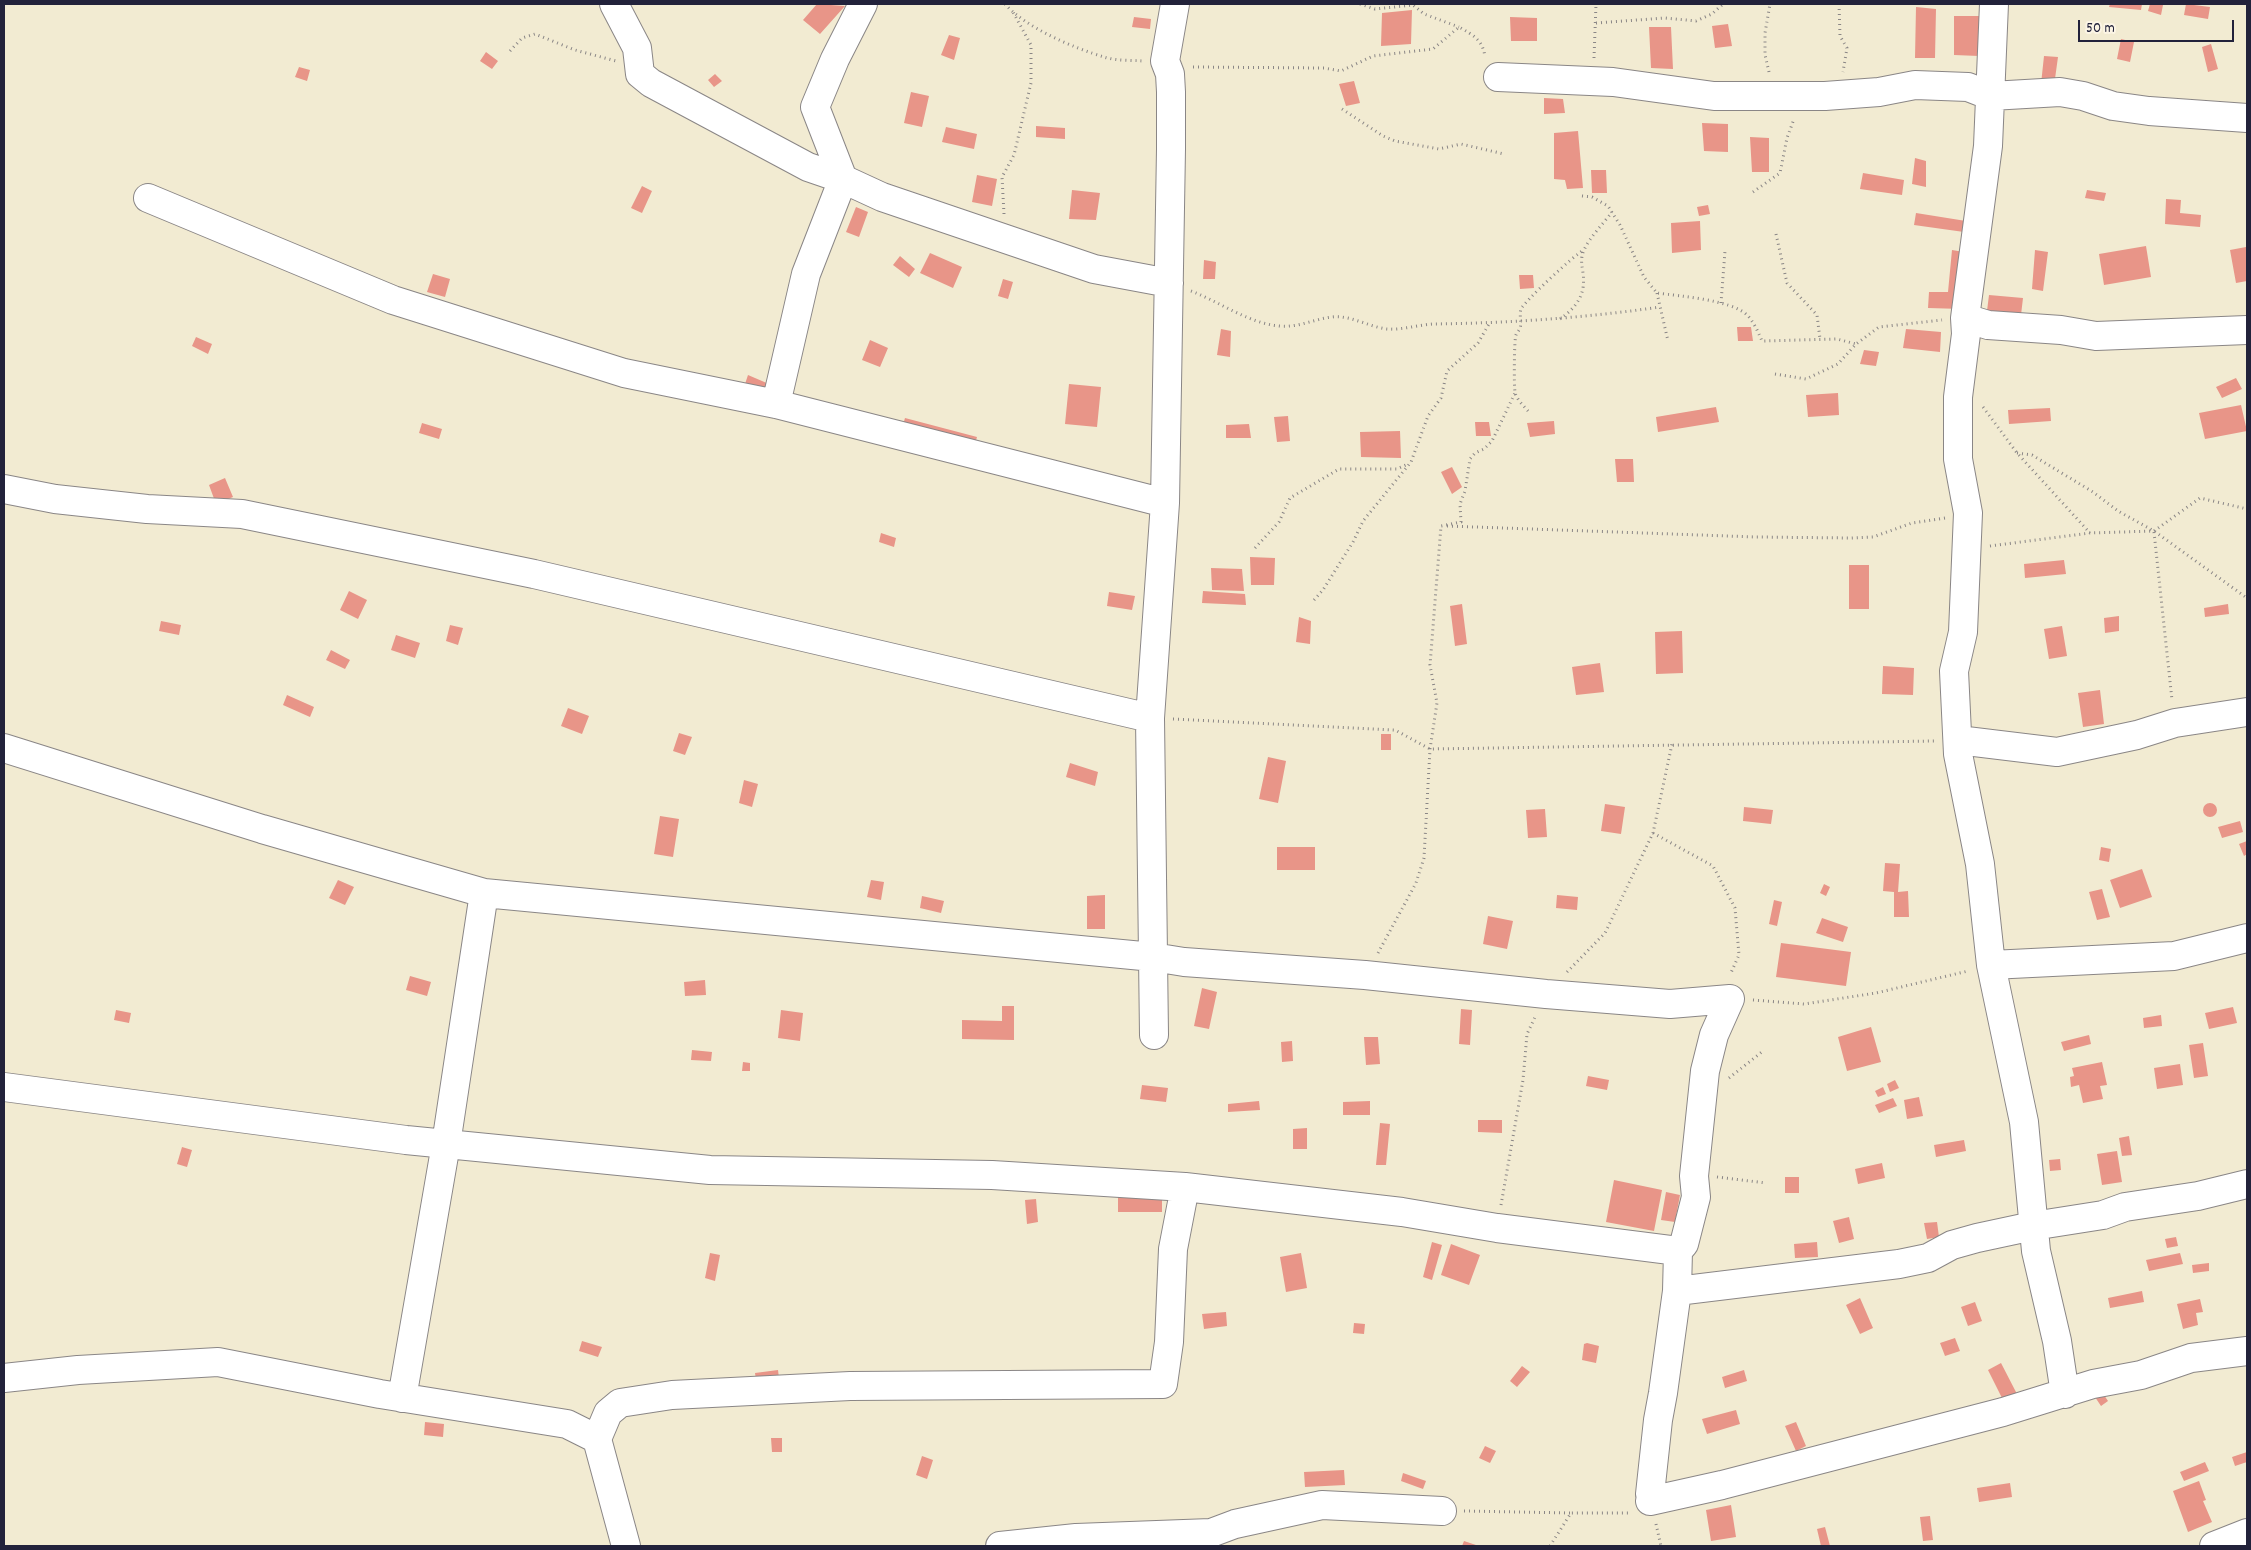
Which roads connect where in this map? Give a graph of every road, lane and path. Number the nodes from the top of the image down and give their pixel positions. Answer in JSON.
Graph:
{"nodes":[{"id":1,"x":614,"y":4,"type":"edge"},
{"id":2,"x":863,"y":4,"type":"edge"},
{"id":3,"x":1005,"y":4,"type":"edge"},
{"id":4,"x":1175,"y":4,"type":"edge"},
{"id":5,"x":1360,"y":4,"type":"edge"},
{"id":6,"x":1596,"y":4,"type":"edge"},
{"id":7,"x":1722,"y":4,"type":"edge"},
{"id":8,"x":1770,"y":4,"type":"edge"},
{"id":9,"x":1839,"y":4,"type":"edge"},
{"id":10,"x":1994,"y":4,"type":"edge"},
{"id":11,"x":1012,"y":12,"type":"junction"},
{"id":12,"x":1596,"y":23,"type":"junction"},
{"id":13,"x":1458,"y":27,"type":"junction"},
{"id":14,"x":510,"y":51,"type":"dead end"},
{"id":15,"x":1165,"y":61,"type":"junction"},
{"id":16,"x":640,"y":74,"type":"junction"},
{"id":17,"x":1498,"y":78,"type":"joint"},
{"id":18,"x":1593,"y":81,"type":"junction"},
{"id":19,"x":1803,"y":95,"type":"junction"},
{"id":20,"x":1840,"y":95,"type":"junction"},
{"id":21,"x":1776,"y":96,"type":"junction"},
{"id":22,"x":1991,"y":96,"type":"junction"},
{"id":23,"x":1342,"y":109,"type":"dead end"},
{"id":24,"x":2247,"y":118,"type":"edge"},
{"id":25,"x":1504,"y":154,"type":"dead end"},
{"id":26,"x":843,"y":179,"type":"junction"},
{"id":27,"x":1754,"y":192,"type":"dead end"},
{"id":28,"x":1582,"y":196,"type":"dead end"},
{"id":29,"x":148,"y":198,"type":"dead end"},
{"id":30,"x":1612,"y":212,"type":"junction"},
{"id":31,"x":1776,"y":234,"type":"dead end"},
{"id":32,"x":1006,"y":238,"type":"junction"},
{"id":33,"x":1584,"y":250,"type":"junction"},
{"id":34,"x":1725,"y":251,"type":"dead end"},
{"id":35,"x":1169,"y":283,"type":"junction"},
{"id":36,"x":1657,"y":292,"type":"junction"},
{"id":37,"x":1721,"y":303,"type":"junction"},
{"id":38,"x":1660,"y":307,"type":"junction"},
{"id":39,"x":1965,"y":318,"type":"junction"},
{"id":40,"x":1560,"y":319,"type":"junction"},
{"id":41,"x":1520,"y":321,"type":"junction"},
{"id":42,"x":1490,"y":324,"type":"junction"},
{"id":43,"x":2247,"y":330,"type":"edge"},
{"id":44,"x":1820,"y":339,"type":"junction"},
{"id":45,"x":1668,"y":341,"type":"dead end"},
{"id":46,"x":1856,"y":344,"type":"junction"},
{"id":47,"x":1775,"y":374,"type":"dead end"},
{"id":48,"x":1960,"y":383,"type":"junction"},
{"id":49,"x":1515,"y":393,"type":"junction"},
{"id":50,"x":776,"y":404,"type":"junction"},
{"id":51,"x":1528,"y":412,"type":"dead end"},
{"id":52,"x":2017,"y":453,"type":"junction"},
{"id":53,"x":1411,"y":462,"type":"junction"},
{"id":54,"x":4,"y":489,"type":"edge"},
{"id":55,"x":1165,"y":503,"type":"junction"},
{"id":56,"x":2247,"y":509,"type":"edge"},
{"id":57,"x":1968,"y":513,"type":"junction"},
{"id":58,"x":1441,"y":526,"type":"junction"},
{"id":59,"x":2154,"y":531,"type":"junction"},
{"id":60,"x":2090,"y":533,"type":"junction"},
{"id":61,"x":1255,"y":548,"type":"dead end"},
{"id":62,"x":1966,"y":549,"type":"junction"},
{"id":63,"x":2247,"y":598,"type":"edge"},
{"id":64,"x":1314,"y":600,"type":"dead end"},
{"id":65,"x":2247,"y":712,"type":"edge"},
{"id":66,"x":1150,"y":718,"type":"junction"},
{"id":67,"x":2175,"y":723,"type":"junction"},
{"id":68,"x":1958,"y":740,"type":"junction"},
{"id":69,"x":4,"y":748,"type":"edge"},
{"id":70,"x":1430,"y":749,"type":"junction"},
{"id":71,"x":1653,"y":833,"type":"dead end"},
{"id":72,"x":484,"y":892,"type":"junction"},
{"id":73,"x":2247,"y":938,"type":"edge"},
{"id":74,"x":1153,"y":957,"type":"junction"},
{"id":75,"x":1991,"y":965,"type":"junction"},
{"id":76,"x":1365,"y":975,"type":"junction"},
{"id":77,"x":1730,"y":1000,"type":"junction"},
{"id":78,"x":1154,"y":1034,"type":"dead end"},
{"id":79,"x":1763,"y":1051,"type":"dead end"},
{"id":80,"x":4,"y":1088,"type":"edge"},
{"id":81,"x":1701,"y":1100,"type":"junction"},
{"id":82,"x":446,"y":1144,"type":"junction"},
{"id":83,"x":1694,"y":1176,"type":"junction"},
{"id":84,"x":1766,"y":1183,"type":"dead end"},
{"id":85,"x":2247,"y":1184,"type":"edge"},
{"id":86,"x":1185,"y":1187,"type":"junction"},
{"id":87,"x":2033,"y":1226,"type":"junction"},
{"id":88,"x":1678,"y":1251,"type":"junction"},
{"id":89,"x":1677,"y":1291,"type":"junction"},
{"id":90,"x":2247,"y":1350,"type":"edge"},
{"id":91,"x":4,"y":1378,"type":"edge"},
{"id":92,"x":2065,"y":1394,"type":"junction"},
{"id":93,"x":402,"y":1398,"type":"junction"},
{"id":94,"x":597,"y":1439,"type":"junction"},
{"id":95,"x":1645,"y":1503,"type":"junction"},
{"id":96,"x":1442,"y":1511,"type":"joint"},
{"id":97,"x":1571,"y":1513,"type":"junction"},
{"id":98,"x":2247,"y":1533,"type":"edge"},
{"id":99,"x":626,"y":1546,"type":"edge"},
{"id":100,"x":1000,"y":1546,"type":"edge"},
{"id":101,"x":1550,"y":1546,"type":"edge"},
{"id":102,"x":2214,"y":1546,"type":"edge"}],
"edges":[{"from":1,"to":16,"type":"street"},
{"from":2,"to":26,"type":"street"},
{"from":3,"to":11,"type":"path"},
{"from":4,"to":15,"type":"street"},
{"from":5,"to":13,"type":"path"},
{"from":6,"to":12,"type":"path"},
{"from":7,"to":12,"type":"path"},
{"from":8,"to":21,"type":"path"},
{"from":9,"to":20,"type":"path"},
{"from":10,"to":22,"type":"street"},
{"from":11,"to":15,"type":"path"},
{"from":11,"to":32,"type":"path"},
{"from":12,"to":18,"type":"path"},
{"from":13,"to":15,"type":"path"},
{"from":13,"to":17,"type":"path"},
{"from":14,"to":16,"type":"path"},
{"from":15,"to":35,"type":"street"},
{"from":16,"to":26,"type":"street"},
{"from":17,"to":18,"type":"street"},
{"from":18,"to":21,"type":"street"},
{"from":19,"to":20,"type":"street"},
{"from":19,"to":21,"type":"street"},
{"from":19,"to":27,"type":"path"},
{"from":20,"to":22,"type":"street"},
{"from":22,"to":24,"type":"street"},
{"from":22,"to":39,"type":"street"},
{"from":23,"to":25,"type":"path"},
{"from":26,"to":32,"type":"street"},
{"from":26,"to":50,"type":"street"},
{"from":28,"to":30,"type":"path"},
{"from":29,"to":50,"type":"street"},
{"from":30,"to":33,"type":"path"},
{"from":30,"to":36,"type":"path"},
{"from":31,"to":44,"type":"path"},
{"from":32,"to":35,"type":"street"},
{"from":33,"to":40,"type":"path"},
{"from":33,"to":41,"type":"path"},
{"from":34,"to":37,"type":"path"},
{"from":35,"to":42,"type":"path"},
{"from":35,"to":55,"type":"street"},
{"from":36,"to":37,"type":"path"},
{"from":36,"to":38,"type":"path"},
{"from":37,"to":44,"type":"path"},
{"from":38,"to":40,"type":"path"},
{"from":38,"to":45,"type":"path"},
{"from":39,"to":43,"type":"street"},
{"from":39,"to":46,"type":"path"},
{"from":39,"to":48,"type":"street"},
{"from":40,"to":41,"type":"path"},
{"from":41,"to":42,"type":"path"},
{"from":41,"to":49,"type":"path"},
{"from":42,"to":53,"type":"path"},
{"from":44,"to":46,"type":"path"},
{"from":46,"to":47,"type":"path"},
{"from":48,"to":52,"type":"path"},
{"from":48,"to":57,"type":"street"},
{"from":49,"to":51,"type":"path"},
{"from":49,"to":58,"type":"path"},
{"from":50,"to":55,"type":"street"},
{"from":52,"to":59,"type":"path"},
{"from":52,"to":60,"type":"path"},
{"from":53,"to":61,"type":"path"},
{"from":53,"to":64,"type":"path"},
{"from":54,"to":66,"type":"street"},
{"from":55,"to":66,"type":"street"},
{"from":56,"to":59,"type":"path"},
{"from":57,"to":58,"type":"path"},
{"from":57,"to":62,"type":"street"},
{"from":58,"to":70,"type":"path"},
{"from":59,"to":60,"type":"path"},
{"from":59,"to":63,"type":"path"},
{"from":59,"to":67,"type":"path"},
{"from":60,"to":62,"type":"path"},
{"from":62,"to":68,"type":"street"},
{"from":65,"to":67,"type":"street"},
{"from":66,"to":70,"type":"path"},
{"from":66,"to":74,"type":"street"},
{"from":67,"to":68,"type":"street"},
{"from":68,"to":70,"type":"path"},
{"from":68,"to":75,"type":"street"},
{"from":69,"to":72,"type":"street"},
{"from":70,"to":76,"type":"path"},
{"from":71,"to":77,"type":"path"},
{"from":72,"to":74,"type":"street"},
{"from":72,"to":82,"type":"street"},
{"from":73,"to":75,"type":"street"},
{"from":74,"to":76,"type":"street"},
{"from":74,"to":78,"type":"street"},
{"from":75,"to":77,"type":"path"},
{"from":75,"to":87,"type":"street"},
{"from":76,"to":77,"type":"street"},
{"from":77,"to":81,"type":"street"},
{"from":79,"to":81,"type":"path"},
{"from":80,"to":82,"type":"street"},
{"from":81,"to":83,"type":"street"},
{"from":82,"to":86,"type":"street"},
{"from":82,"to":93,"type":"street"},
{"from":83,"to":84,"type":"path"},
{"from":83,"to":88,"type":"street"},
{"from":85,"to":87,"type":"street"},
{"from":86,"to":88,"type":"street"},
{"from":86,"to":94,"type":"street"},
{"from":87,"to":89,"type":"street"},
{"from":87,"to":92,"type":"street"},
{"from":88,"to":89,"type":"street"},
{"from":89,"to":95,"type":"street"},
{"from":90,"to":92,"type":"street"},
{"from":91,"to":93,"type":"street"},
{"from":92,"to":95,"type":"street"},
{"from":93,"to":94,"type":"street"},
{"from":94,"to":99,"type":"street"},
{"from":95,"to":97,"type":"path"},
{"from":96,"to":97,"type":"path"},
{"from":96,"to":100,"type":"street"},
{"from":97,"to":101,"type":"path"},
{"from":98,"to":102,"type":"street"}]}
